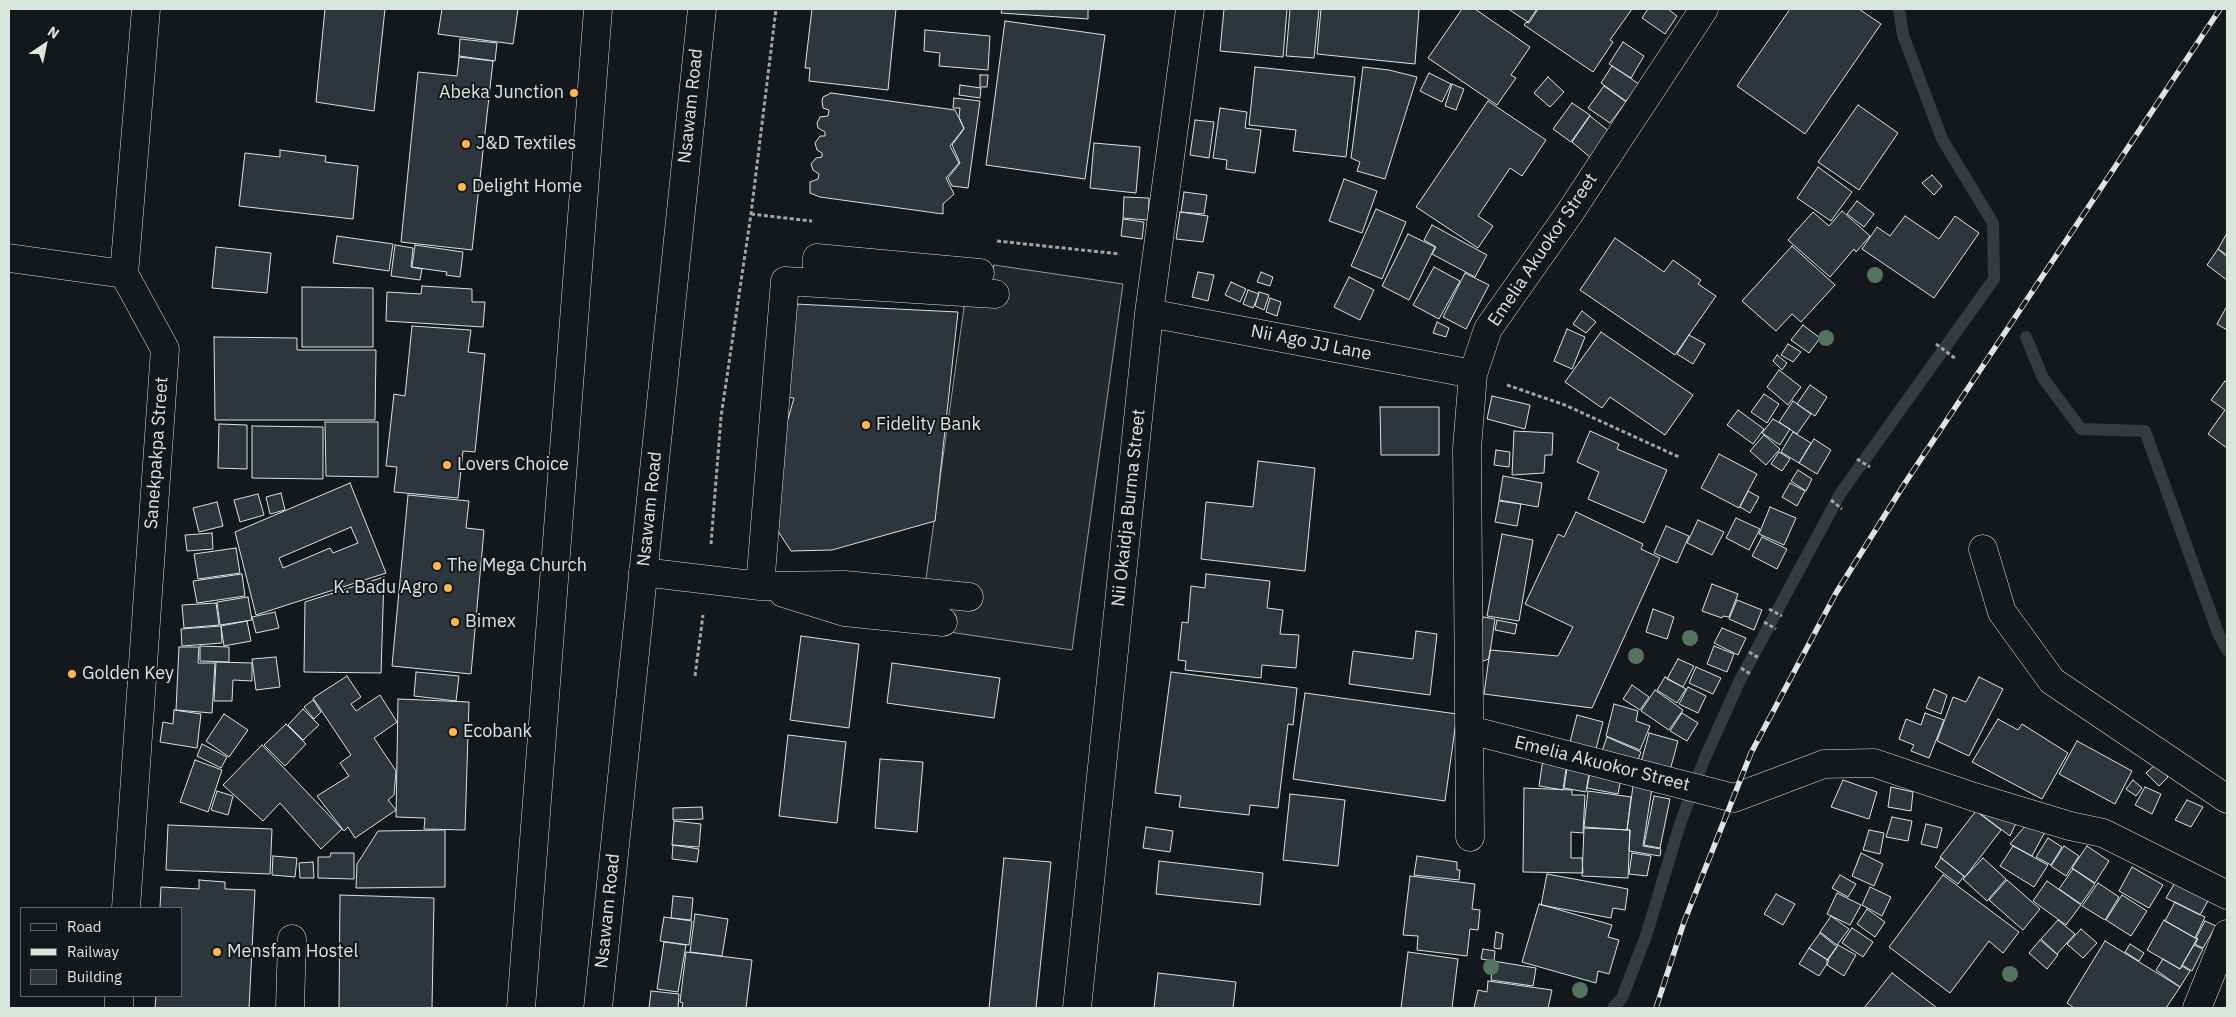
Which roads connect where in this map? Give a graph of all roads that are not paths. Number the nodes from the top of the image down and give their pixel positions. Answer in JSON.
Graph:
{"nodes":[{"id":1,"x":146,"y":9,"type":"edge"},
{"id":2,"x":598,"y":9,"type":"edge"},
{"id":3,"x":702,"y":9,"type":"edge"},
{"id":4,"x":1190,"y":9,"type":"edge"},
{"id":5,"x":1704,"y":9,"type":"edge"},
{"id":6,"x":9,"y":258,"type":"edge"},
{"id":7,"x":124,"y":274,"type":"junction"},
{"id":8,"x":987,"y":283,"type":"dead end"},
{"id":9,"x":1149,"y":313,"type":"junction"},
{"id":10,"x":1473,"y":374,"type":"junction"},
{"id":11,"x":1983,"y":549,"type":"dead end"},
{"id":12,"x":643,"y":572,"type":"junction"},
{"id":13,"x":760,"y":586,"type":"junction"},
{"id":14,"x":969,"y":597,"type":"dead end"},
{"id":15,"x":943,"y":622,"type":"dead end"},
{"id":16,"x":1470,"y":730,"type":"junction"},
{"id":17,"x":2227,"y":799,"type":"edge"},
{"id":18,"x":1470,"y":836,"type":"dead end"},
{"id":19,"x":2227,"y":895,"type":"edge"},
{"id":20,"x":126,"y":907,"type":"edge"},
{"id":21,"x":2227,"y":934,"type":"edge"},
{"id":22,"x":292,"y":939,"type":"dead end"},
{"id":23,"x":290,"y":1008,"type":"edge"},
{"id":24,"x":521,"y":1008,"type":"edge"},
{"id":25,"x":598,"y":1008,"type":"edge"},
{"id":26,"x":1077,"y":1008,"type":"edge"},
{"id":27,"x":2197,"y":1008,"type":"edge"}],
"edges":[{"from":1,"to":7,"type":"main road"},
{"from":2,"to":24,"type":"main road"},
{"from":3,"to":12,"type":"main road","name":"Nsawam Road"},
{"from":4,"to":9,"type":"main road","name":"Nii Okaidja Burma Street"},
{"from":5,"to":10,"type":"main road","name":"Emelia Akuokor Street"},
{"from":6,"to":7,"type":"main road"},
{"from":7,"to":20,"type":"main road","name":"Sanekpakpa Street"},
{"from":8,"to":13,"type":"main road"},
{"from":9,"to":10,"type":"main road","name":"Nii Ago JJ Lane"},
{"from":9,"to":26,"type":"main road","name":"Nii Okaidja Burma Street"},
{"from":10,"to":16,"type":"main road","name":"Emelia Akuokor Street"},
{"from":11,"to":17,"type":"main road"},
{"from":12,"to":13,"type":"main road"},
{"from":12,"to":25,"type":"main road","name":"Nsawam Road"},
{"from":13,"to":14,"type":"main road"},
{"from":13,"to":15,"type":"main road"},
{"from":16,"to":18,"type":"main road","name":"Emelia Akuokor Street"},
{"from":16,"to":19,"type":"main road","name":"Emelia Akuokor Street"},
{"from":21,"to":27,"type":"main road"},
{"from":22,"to":23,"type":"main road"}]}
